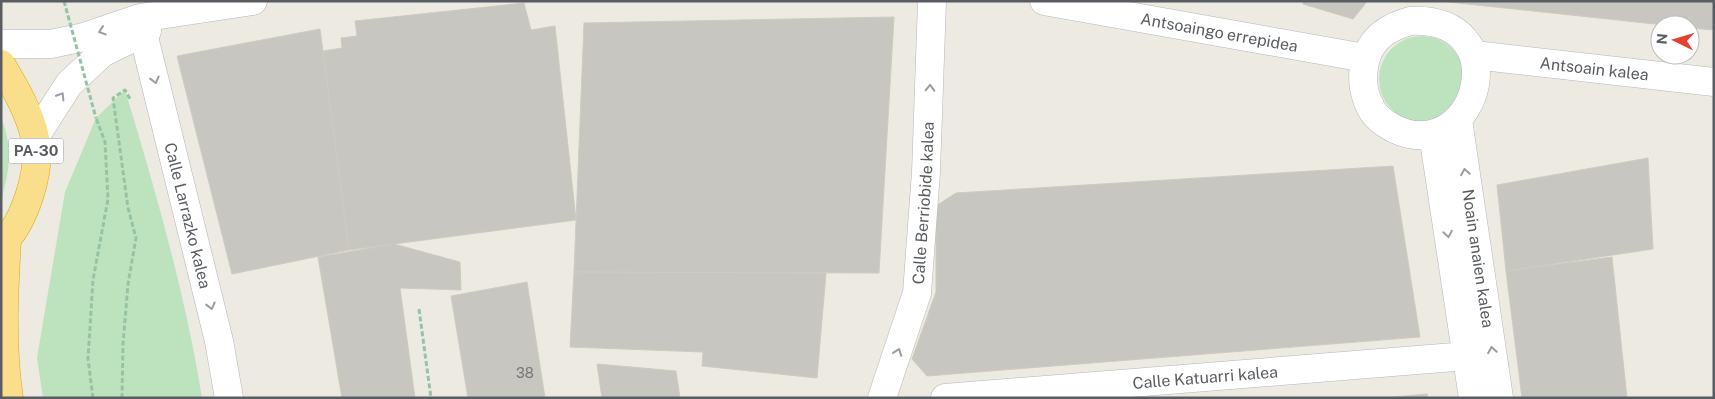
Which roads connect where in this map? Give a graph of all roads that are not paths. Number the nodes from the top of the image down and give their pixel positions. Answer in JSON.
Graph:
{"nodes":[{"id":1,"x":253,"y":1,"type":"edge"},
{"id":2,"x":932,"y":1,"type":"edge"},
{"id":3,"x":1044,"y":1,"type":"edge"},
{"id":4,"x":1408,"y":11,"type":"edge"},
{"id":5,"x":140,"y":17,"type":"edge"},
{"id":6,"x":1,"y":44,"type":"edge"},
{"id":7,"x":1474,"y":55,"type":"junction"},
{"id":8,"x":1365,"y":58,"type":"junction"},
{"id":9,"x":1,"y":64,"type":"edge"},
{"id":10,"x":1714,"y":82,"type":"edge"},
{"id":11,"x":1458,"y":120,"type":"junction"},
{"id":12,"x":1432,"y":134,"type":"junction"},
{"id":13,"x":35,"y":137,"type":"junction"},
{"id":14,"x":4,"y":242,"type":"edge"},
{"id":15,"x":1467,"y":356,"type":"junction"},
{"id":16,"x":9,"y":398,"type":"edge"},
{"id":17,"x":229,"y":398,"type":"edge"},
{"id":18,"x":882,"y":398,"type":"edge"},
{"id":19,"x":945,"y":398,"type":"edge"},
{"id":20,"x":1473,"y":398,"type":"edge"},
{"id":21,"x":1499,"y":398,"type":"edge"}],
"edges":[{"from":1,"to":5,"type":"street"},
{"from":18,"to":2,"type":"street","name":"Calle Berriobide kalea","one_way":true},
{"from":3,"to":8,"type":"street","name":"Antsoaingo errepidea"},
{"from":4,"to":7,"type":"street"},
{"from":4,"to":8,"type":"street"},
{"from":5,"to":6,"type":"street","one_way":true},
{"from":13,"to":5,"type":"street","one_way":true},
{"from":5,"to":17,"type":"street","name":"Calle Larrazko kalea","one_way":true},
{"from":7,"to":10,"type":"street","name":"Antsoain kalea"},
{"from":7,"to":11,"type":"street"},
{"from":8,"to":12,"type":"street"},
{"from":9,"to":13,"type":"highway","number":"PA-30"},
{"from":11,"to":12,"type":"street"},
{"from":21,"to":11,"type":"street","name":"Noain anaien kalea","one_way":true},
{"from":12,"to":15,"type":"street","name":"Noain anaien kalea","one_way":true},
{"from":13,"to":14,"type":"highway","number":"PA-30"},
{"from":14,"to":16,"type":"highway","number":"PA-30"},
{"from":15,"to":19,"type":"street","name":"Calle Katuarri kalea"},
{"from":15,"to":20,"type":"street","name":"Noain anaien kalea"}]}
